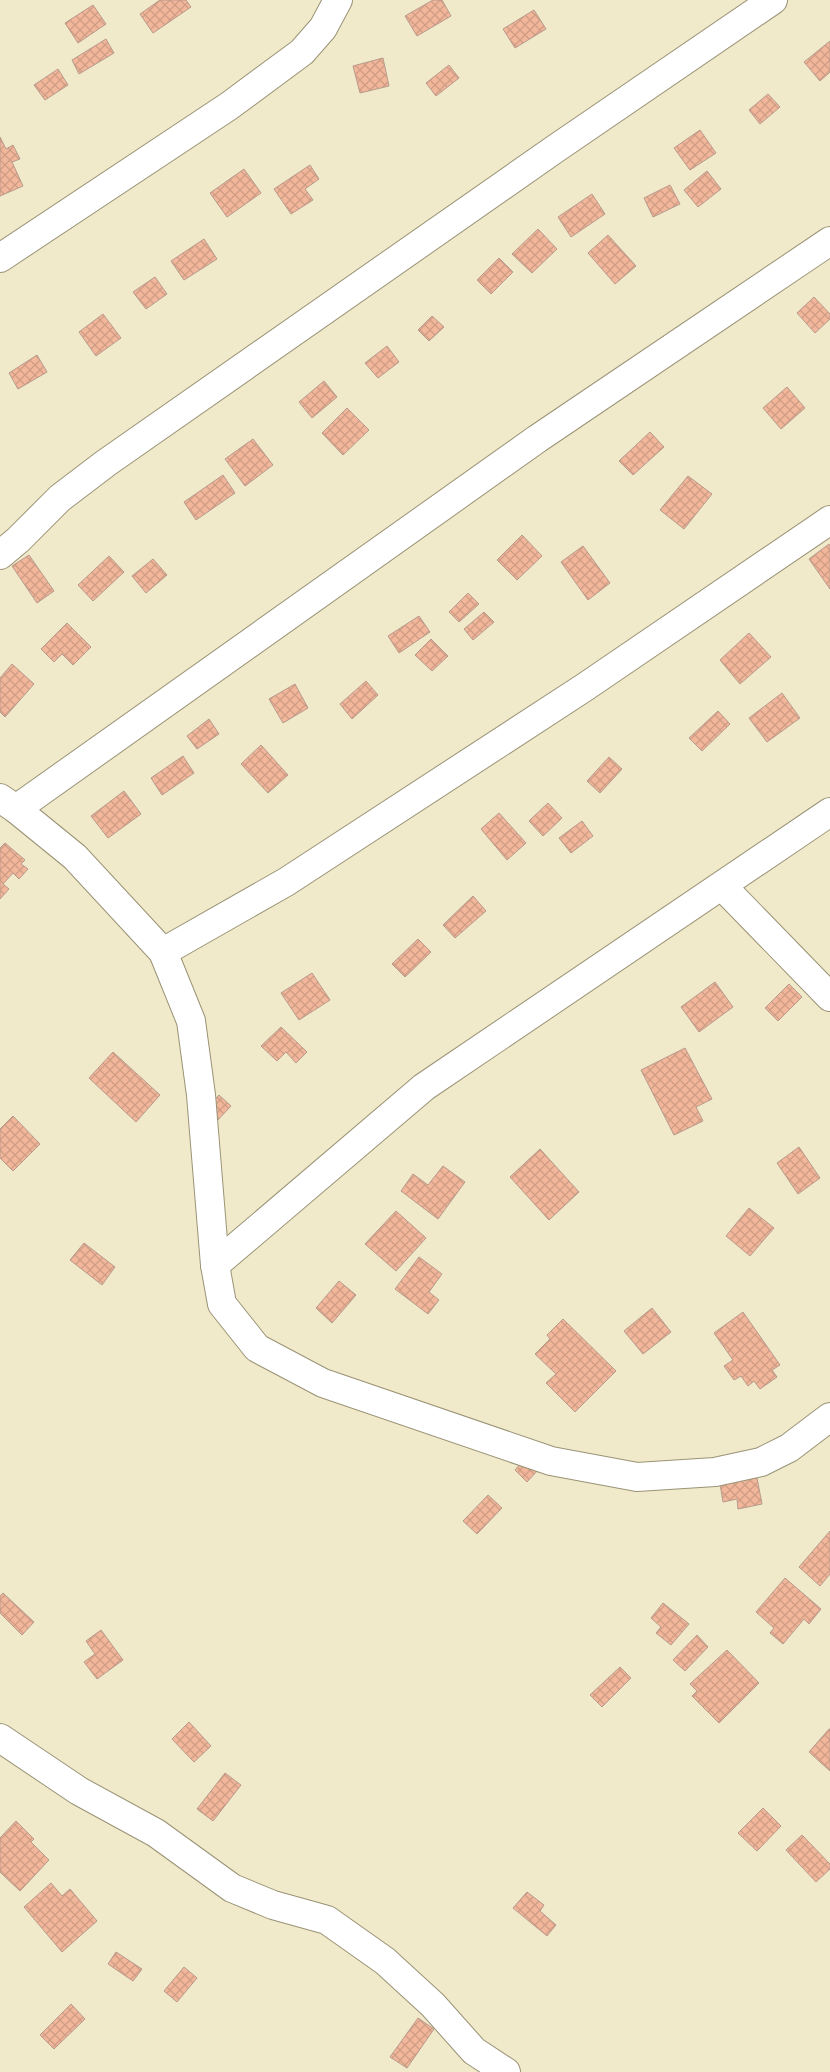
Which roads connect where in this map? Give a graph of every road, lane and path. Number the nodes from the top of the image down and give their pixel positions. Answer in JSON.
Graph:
{"nodes":[{"id":1,"x":338,"y":0,"type":"edge"},
{"id":2,"x":773,"y":0,"type":"edge"},
{"id":3,"x":830,"y":241,"type":"edge"},
{"id":4,"x":0,"y":258,"type":"edge"},
{"id":5,"x":830,"y":520,"type":"edge"},
{"id":6,"x":0,"y":555,"type":"edge"},
{"id":7,"x":8,"y":804,"type":"edge"},
{"id":8,"x":830,"y":812,"type":"edge"},
{"id":9,"x":722,"y":886,"type":"junction"},
{"id":10,"x":163,"y":952,"type":"junction"},
{"id":11,"x":830,"y":997,"type":"edge"},
{"id":12,"x":215,"y":1265,"type":"junction"},
{"id":13,"x":830,"y":1417,"type":"edge"},
{"id":14,"x":0,"y":1738,"type":"edge"},
{"id":15,"x":506,"y":2072,"type":"edge"}],
"edges":[{"from":1,"to":4,"type":"street"},
{"from":2,"to":6,"type":"street"},
{"from":3,"to":7,"type":"street"},
{"from":5,"to":10,"type":"street"},
{"from":7,"to":10,"type":"street"},
{"from":8,"to":9,"type":"street"},
{"from":9,"to":11,"type":"street"},
{"from":9,"to":12,"type":"street"},
{"from":10,"to":12,"type":"street"},
{"from":12,"to":13,"type":"street"},
{"from":14,"to":15,"type":"street"}]}
